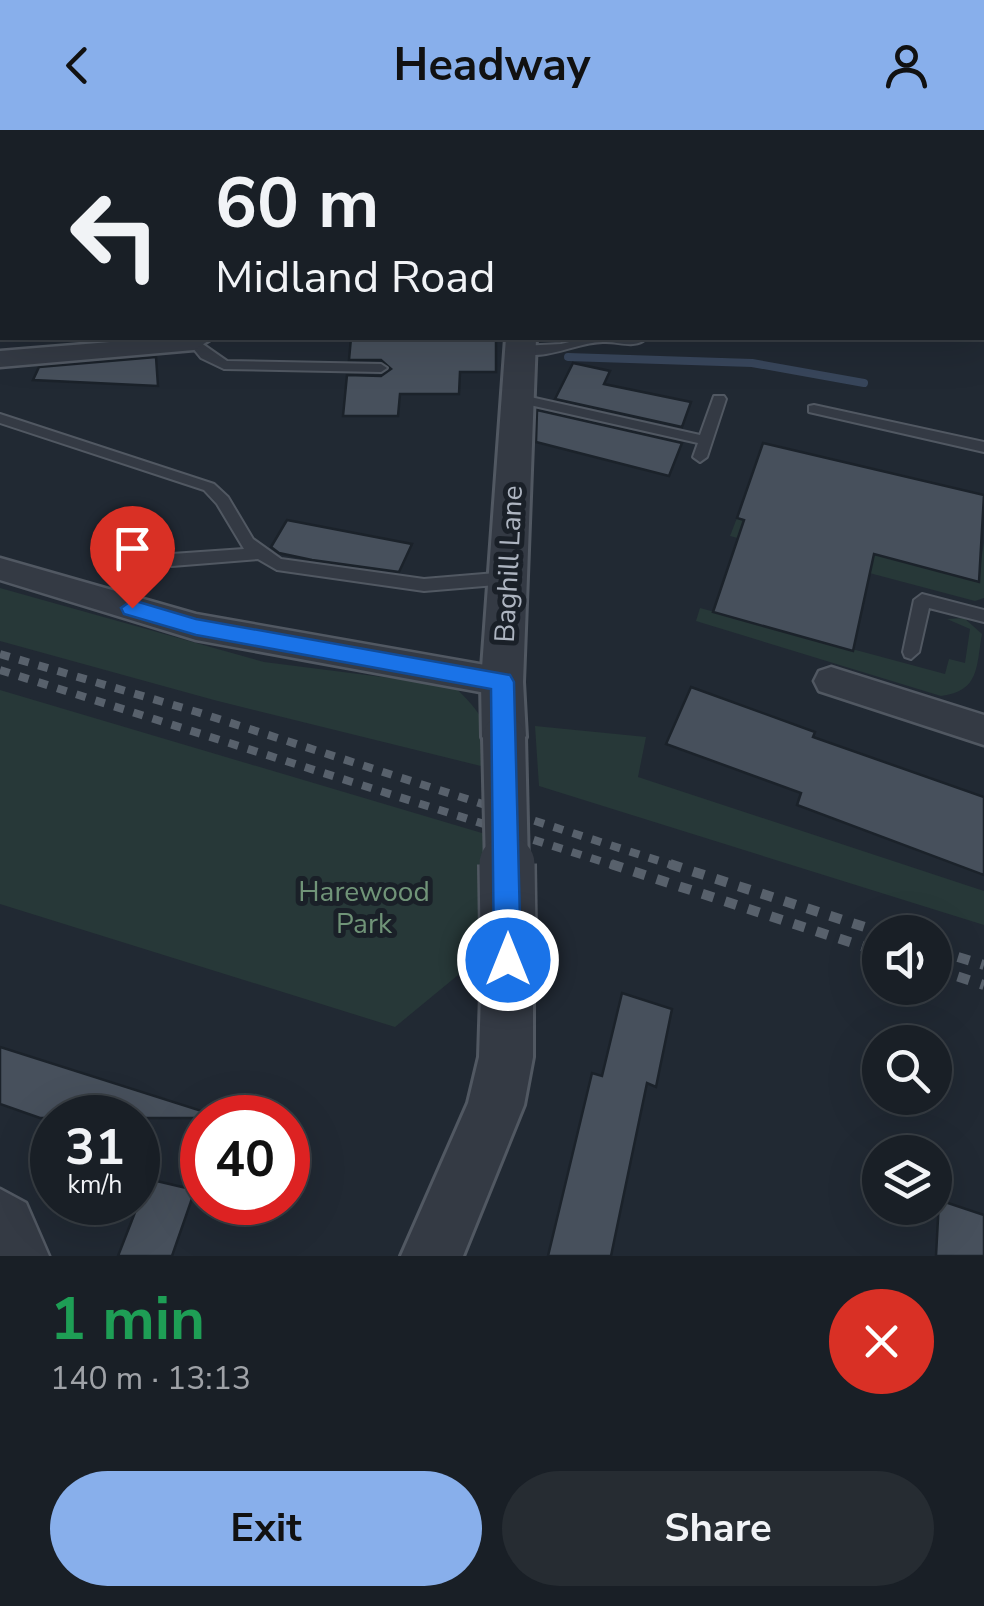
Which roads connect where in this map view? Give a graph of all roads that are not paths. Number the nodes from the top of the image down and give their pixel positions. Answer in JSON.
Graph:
{"nodes":[{"id":1,"x":197,"y":340,"type":"edge"},
{"id":2,"x":593,"y":340,"type":"edge"},
{"id":3,"x":625,"y":340,"type":"edge"},
{"id":4,"x":637,"y":341,"type":"dead end"},
{"id":5,"x":520,"y":344,"type":"edge"},
{"id":6,"x":0,"y":359,"type":"edge"},
{"id":7,"x":381,"y":368,"type":"dead end"},
{"id":8,"x":518,"y":398,"type":"junction"},
{"id":9,"x":719,"y":399,"type":"dead end"},
{"id":10,"x":814,"y":408,"type":"dead end"},
{"id":11,"x":0,"y":418,"type":"edge"},
{"id":12,"x":705,"y":440,"type":"junction"},
{"id":13,"x":984,"y":446,"type":"edge"},
{"id":14,"x":700,"y":457,"type":"dead end"},
{"id":15,"x":137,"y":549,"type":"dead end"},
{"id":16,"x":262,"y":554,"type":"junction"},
{"id":17,"x":0,"y":568,"type":"edge"},
{"id":18,"x":508,"y":578,"type":"junction"},
{"id":19,"x":984,"y":616,"type":"edge"},
{"id":20,"x":910,"y":652,"type":"dead end"},
{"id":21,"x":832,"y":681,"type":"dead end"},
{"id":22,"x":502,"y":682,"type":"junction"},
{"id":23,"x":984,"y":730,"type":"edge"},
{"id":24,"x":0,"y":1214,"type":"edge"},
{"id":25,"x":24,"y":1256,"type":"edge"},
{"id":26,"x":432,"y":1256,"type":"edge"}],
"edges":[{"from":1,"to":6,"type":"street"},
{"from":1,"to":7,"type":"lane"},
{"from":2,"to":5,"type":"lane"},
{"from":3,"to":4,"type":"lane"},
{"from":5,"to":8,"type":"street","name":"Baghill Lane"},
{"from":8,"to":12,"type":"lane"},
{"from":8,"to":18,"type":"street","name":"Baghill Lane"},
{"from":9,"to":12,"type":"lane"},
{"from":10,"to":13,"type":"lane"},
{"from":11,"to":16,"type":"lane"},
{"from":12,"to":14,"type":"lane"},
{"from":15,"to":16,"type":"lane"},
{"from":16,"to":18,"type":"lane"},
{"from":17,"to":22,"type":"street"},
{"from":18,"to":22,"type":"street","name":"Baghill Lane"},
{"from":19,"to":20,"type":"lane"},
{"from":21,"to":23,"type":"street"},
{"from":22,"to":26,"type":"street","name":"Baghill Lane","bridge":true},
{"from":24,"to":25,"type":"street"}]}
